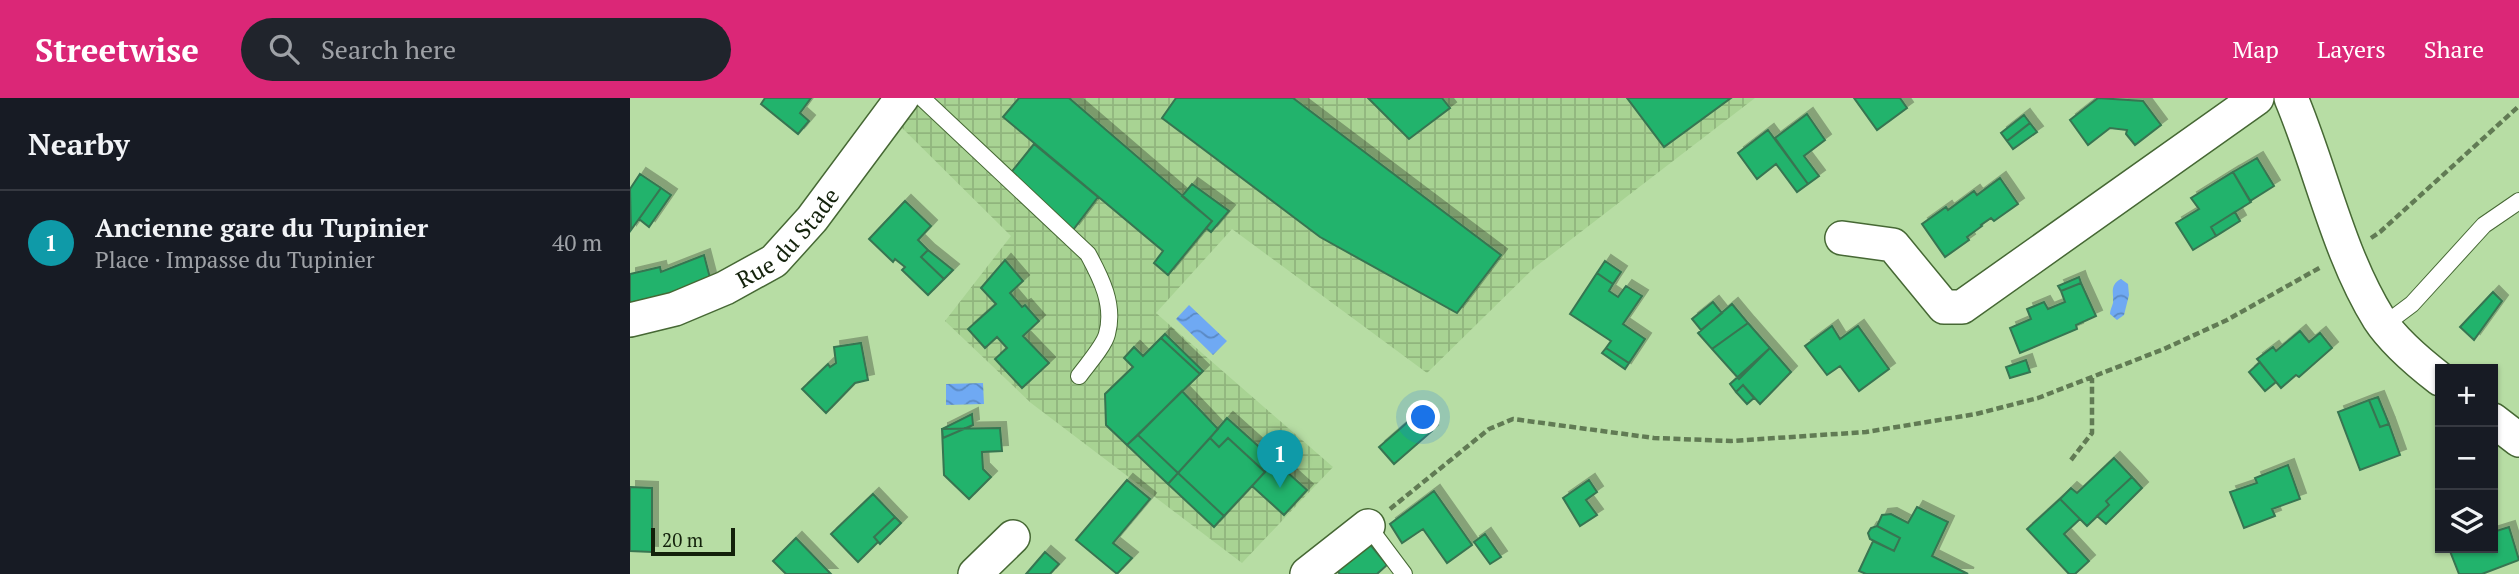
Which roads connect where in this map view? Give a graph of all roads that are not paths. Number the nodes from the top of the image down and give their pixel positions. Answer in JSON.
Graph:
{"nodes":[{"id":1,"x":902,"y":98,"type":"edge"},
{"id":2,"x":922,"y":98,"type":"edge"},
{"id":3,"x":2257,"y":98,"type":"edge"},
{"id":4,"x":2291,"y":98,"type":"edge"},
{"id":5,"x":2519,"y":201,"type":"edge"},
{"id":6,"x":1842,"y":238,"type":"dead end"},
{"id":7,"x":630,"y":320,"type":"edge"},
{"id":8,"x":2384,"y":325,"type":"junction"},
{"id":9,"x":2435,"y":375,"type":"edge"},
{"id":10,"x":1079,"y":376,"type":"dead end"},
{"id":11,"x":2498,"y":424,"type":"edge"},
{"id":12,"x":2519,"y":440,"type":"edge"},
{"id":13,"x":1368,"y":526,"type":"joint"},
{"id":14,"x":1013,"y":537,"type":"dead end"},
{"id":15,"x":975,"y":574,"type":"edge"},
{"id":16,"x":1307,"y":574,"type":"edge"},
{"id":17,"x":1404,"y":574,"type":"edge"}],
"edges":[{"from":1,"to":7,"type":"street","name":"Rue du Stade"},
{"from":2,"to":10,"type":"lane"},
{"from":3,"to":6,"type":"street"},
{"from":4,"to":8,"type":"street"},
{"from":5,"to":8,"type":"lane"},
{"from":8,"to":9,"type":"street"},
{"from":11,"to":12,"type":"street"},
{"from":13,"to":16,"type":"street"},
{"from":13,"to":17,"type":"lane"},
{"from":14,"to":15,"type":"street"}]}
